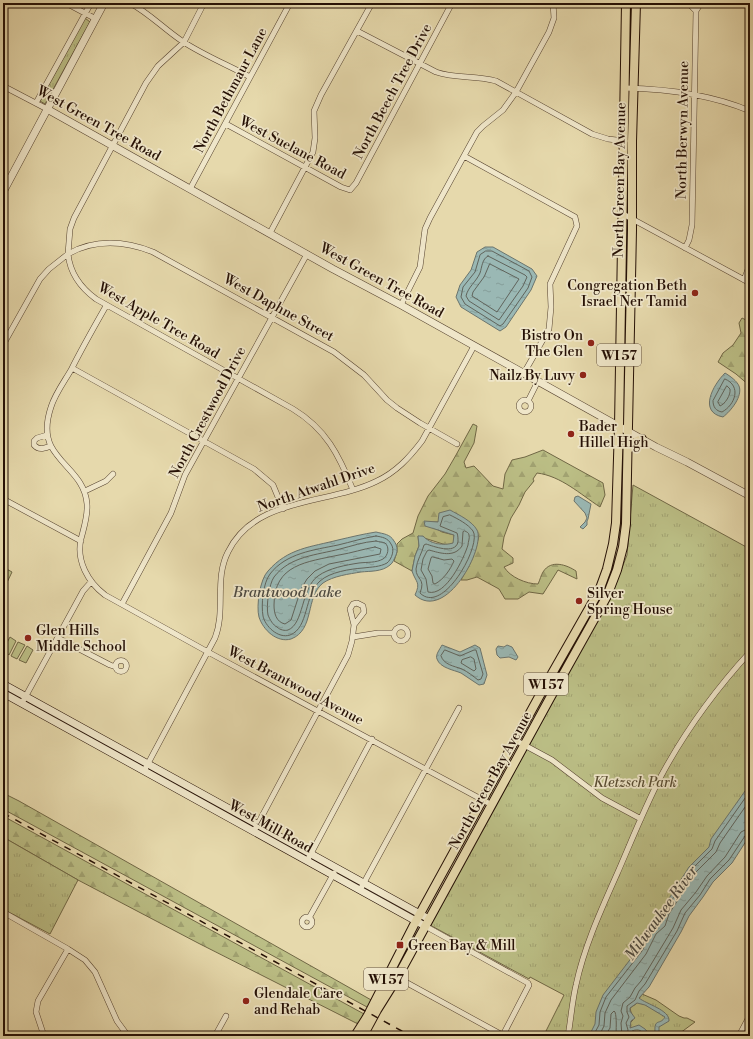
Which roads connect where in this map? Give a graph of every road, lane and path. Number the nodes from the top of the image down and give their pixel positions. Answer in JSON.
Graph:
{"nodes":[{"id":1,"x":66,"y":3,"type":"edge"},
{"id":2,"x":91,"y":3,"type":"edge"},
{"id":3,"x":104,"y":3,"type":"edge"},
{"id":4,"x":130,"y":3,"type":"edge"},
{"id":5,"x":204,"y":3,"type":"edge"},
{"id":6,"x":290,"y":3,"type":"edge"},
{"id":7,"x":372,"y":3,"type":"edge"},
{"id":8,"x":452,"y":3,"type":"edge"},
{"id":9,"x":553,"y":3,"type":"edge"},
{"id":10,"x":626,"y":3,"type":"edge"},
{"id":11,"x":636,"y":3,"type":"edge"},
{"id":12,"x":688,"y":3,"type":"edge"},
{"id":13,"x":700,"y":3,"type":"edge"},
{"id":14,"x":696,"y":11,"type":"junction"},
{"id":15,"x":85,"y":14,"type":"junction"},
{"id":16,"x":96,"y":19,"type":"junction"},
{"id":17,"x":357,"y":31,"type":"junction"},
{"id":18,"x":184,"y":42,"type":"junction"},
{"id":19,"x":420,"y":64,"type":"junction"},
{"id":20,"x":250,"y":77,"type":"junction"},
{"id":21,"x":3,"y":86,"type":"edge"},
{"id":22,"x":624,"y":88,"type":"junction"},
{"id":23,"x":634,"y":88,"type":"junction"},
{"id":24,"x":516,"y":92,"type":"junction"},
{"id":25,"x":694,"y":94,"type":"junction"},
{"id":26,"x":36,"y":103,"type":"junction"},
{"id":27,"x":47,"y":110,"type":"junction"},
{"id":28,"x":750,"y":111,"type":"edge"},
{"id":29,"x":226,"y":124,"type":"junction"},
{"id":30,"x":624,"y":140,"type":"junction"},
{"id":31,"x":632,"y":141,"type":"junction"},
{"id":32,"x":113,"y":146,"type":"junction"},
{"id":33,"x":464,"y":156,"type":"junction"},
{"id":34,"x":306,"y":168,"type":"junction"},
{"id":35,"x":190,"y":189,"type":"junction"},
{"id":36,"x":350,"y":190,"type":"joint"},
{"id":37,"x":3,"y":192,"type":"edge"},
{"id":38,"x":623,"y":214,"type":"junction"},
{"id":39,"x":632,"y":219,"type":"junction"},
{"id":40,"x":270,"y":233,"type":"junction"},
{"id":41,"x":685,"y":248,"type":"junction"},
{"id":42,"x":68,"y":254,"type":"junction"},
{"id":43,"x":307,"y":254,"type":"junction"},
{"id":44,"x":750,"y":264,"type":"edge"},
{"id":45,"x":744,"y":280,"type":"junction"},
{"id":46,"x":750,"y":283,"type":"edge"},
{"id":47,"x":401,"y":305,"type":"junction"},
{"id":48,"x":106,"y":306,"type":"junction"},
{"id":49,"x":272,"y":318,"type":"junction"},
{"id":50,"x":3,"y":345,"type":"edge"},
{"id":51,"x":474,"y":346,"type":"junction"},
{"id":52,"x":72,"y":368,"type":"junction"},
{"id":53,"x":524,"y":373,"type":"junction"},
{"id":54,"x":238,"y":379,"type":"junction"},
{"id":55,"x":538,"y":381,"type":"junction"},
{"id":56,"x":528,"y":400,"type":"dead end"},
{"id":57,"x":619,"y":426,"type":"junction"},
{"id":58,"x":429,"y":429,"type":"junction"},
{"id":59,"x":628,"y":431,"type":"junction"},
{"id":60,"x":48,"y":435,"type":"junction"},
{"id":61,"x":642,"y":439,"type":"junction"},
{"id":62,"x":204,"y":441,"type":"junction"},
{"id":63,"x":458,"y":444,"type":"dead end"},
{"id":64,"x":51,"y":446,"type":"junction"},
{"id":65,"x":628,"y":450,"type":"junction"},
{"id":66,"x":113,"y":474,"type":"dead end"},
{"id":67,"x":353,"y":490,"type":"junction"},
{"id":68,"x":85,"y":491,"type":"junction"},
{"id":69,"x":750,"y":496,"type":"edge"},
{"id":70,"x":3,"y":499,"type":"edge"},
{"id":71,"x":283,"y":508,"type":"junction"},
{"id":72,"x":80,"y":541,"type":"junction"},
{"id":73,"x":91,"y":582,"type":"junction"},
{"id":74,"x":122,"y":604,"type":"junction"},
{"id":75,"x":354,"y":625,"type":"dead end"},
{"id":76,"x":394,"y":633,"type":"dead end"},
{"id":77,"x":353,"y":637,"type":"junction"},
{"id":78,"x":58,"y":638,"type":"junction"},
{"id":79,"x":208,"y":652,"type":"junction"},
{"id":80,"x":750,"y":652,"type":"edge"},
{"id":81,"x":116,"y":667,"type":"dead end"},
{"id":82,"x":3,"y":684,"type":"edge"},
{"id":83,"x":3,"y":693,"type":"edge"},
{"id":84,"x":24,"y":700,"type":"junction"},
{"id":85,"x":459,"y":708,"type":"dead end"},
{"id":86,"x":319,"y":710,"type":"junction"},
{"id":87,"x":372,"y":739,"type":"junction"},
{"id":88,"x":516,"y":740,"type":"junction"},
{"id":89,"x":524,"y":745,"type":"junction"},
{"id":90,"x":146,"y":767,"type":"junction"},
{"id":91,"x":426,"y":768,"type":"junction"},
{"id":92,"x":483,"y":800,"type":"junction"},
{"id":93,"x":492,"y":804,"type":"junction"},
{"id":94,"x":641,"y":819,"type":"junction"},
{"id":95,"x":256,"y":828,"type":"junction"},
{"id":96,"x":309,"y":857,"type":"junction"},
{"id":97,"x":336,"y":868,"type":"junction"},
{"id":98,"x":333,"y":875,"type":"junction"},
{"id":99,"x":362,"y":887,"type":"junction"},
{"id":100,"x":3,"y":912,"type":"edge"},
{"id":101,"x":309,"y":918,"type":"dead end"},
{"id":102,"x":418,"y":918,"type":"junction"},
{"id":103,"x":427,"y":922,"type":"junction"},
{"id":104,"x":68,"y":949,"type":"junction"},
{"id":105,"x":389,"y":973,"type":"junction"},
{"id":106,"x":397,"y":978,"type":"junction"},
{"id":107,"x":750,"y":1015,"type":"edge"},
{"id":108,"x":226,"y":1016,"type":"dead end"},
{"id":109,"x":44,"y":1036,"type":"edge"},
{"id":110,"x":128,"y":1036,"type":"edge"},
{"id":111,"x":216,"y":1036,"type":"edge"},
{"id":112,"x":355,"y":1036,"type":"edge"},
{"id":113,"x":363,"y":1036,"type":"edge"},
{"id":114,"x":503,"y":1036,"type":"edge"},
{"id":115,"x":568,"y":1036,"type":"edge"},
{"id":116,"x":739,"y":1036,"type":"edge"}],
"edges":[{"from":1,"to":15,"type":"street"},
{"from":2,"to":15,"type":"street"},
{"from":3,"to":16,"type":"street"},
{"from":4,"to":18,"type":"street"},
{"from":5,"to":18,"type":"street"},
{"from":6,"to":20,"type":"street","name":"North Bethmaur Lane"},
{"from":7,"to":17,"type":"street"},
{"from":8,"to":19,"type":"street","name":"North Beech Tree Drive"},
{"from":9,"to":24,"type":"street"},
{"from":10,"to":22,"type":"main road","name":"North Green Bay Avenue","number":"WI 57"},
{"from":11,"to":23,"type":"main road","name":"North Green Bay Avenue","number":"WI 57"},
{"from":12,"to":14,"type":"street"},
{"from":13,"to":14,"type":"street","name":"North Berwyn Avenue"},
{"from":14,"to":25,"type":"street","name":"North Berwyn Avenue"},
{"from":15,"to":16,"type":"street"},
{"from":15,"to":26,"type":"street"},
{"from":16,"to":27,"type":"street"},
{"from":17,"to":19,"type":"street"},
{"from":17,"to":34,"type":"street"},
{"from":18,"to":20,"type":"street"},
{"from":18,"to":32,"type":"street"},
{"from":19,"to":24,"type":"street"},
{"from":19,"to":36,"type":"street","name":"North Beech Tree Drive"},
{"from":20,"to":29,"type":"street","name":"North Bethmaur Lane"},
{"from":21,"to":26,"type":"street","name":"West Green Tree Road"},
{"from":22,"to":23,"type":"street"},
{"from":22,"to":30,"type":"main road","name":"North Green Bay Avenue","number":"WI 57"},
{"from":23,"to":25,"type":"street"},
{"from":23,"to":31,"type":"main road","name":"North Green Bay Avenue","number":"WI 57"},
{"from":24,"to":30,"type":"street"},
{"from":24,"to":33,"type":"street"},
{"from":25,"to":28,"type":"street"},
{"from":25,"to":41,"type":"street","name":"North Berwyn Avenue"},
{"from":26,"to":27,"type":"street","name":"West Green Tree Road"},
{"from":27,"to":32,"type":"street","name":"West Green Tree Road"},
{"from":27,"to":37,"type":"street"},
{"from":29,"to":34,"type":"street","name":"West Suelane Road"},
{"from":29,"to":35,"type":"street","name":"North Bethmaur Lane"},
{"from":30,"to":31,"type":"street"},
{"from":30,"to":38,"type":"main road","name":"North Green Bay Avenue","number":"WI 57"},
{"from":31,"to":39,"type":"main road","name":"North Green Bay Avenue","number":"WI 57"},
{"from":32,"to":35,"type":"street","name":"West Green Tree Road"},
{"from":32,"to":42,"type":"street"},
{"from":33,"to":47,"type":"street"},
{"from":33,"to":53,"type":"street"},
{"from":34,"to":36,"type":"street","name":"West Suelane Road"},
{"from":34,"to":40,"type":"street"},
{"from":35,"to":40,"type":"street","name":"West Green Tree Road"},
{"from":38,"to":39,"type":"street"},
{"from":38,"to":57,"type":"main road","name":"North Green Bay Avenue","number":"WI 57"},
{"from":39,"to":41,"type":"street"},
{"from":39,"to":59,"type":"main road","name":"North Green Bay Avenue","number":"WI 57"},
{"from":40,"to":43,"type":"street","name":"West Green Tree Road"},
{"from":41,"to":45,"type":"street"},
{"from":42,"to":48,"type":"street","name":"West Apple Tree Road"},
{"from":42,"to":49,"type":"street","name":"West Daphne Street"},
{"from":42,"to":50,"type":"street","name":"West Daphne Street"},
{"from":43,"to":47,"type":"street","name":"West Green Tree Road"},
{"from":43,"to":49,"type":"street","name":"North Crestwood Drive"},
{"from":44,"to":45,"type":"street"},
{"from":45,"to":46,"type":"street"},
{"from":47,"to":51,"type":"street","name":"West Green Tree Road"},
{"from":48,"to":52,"type":"street"},
{"from":48,"to":54,"type":"street","name":"West Apple Tree Road"},
{"from":49,"to":54,"type":"street","name":"North Crestwood Drive"},
{"from":49,"to":58,"type":"street","name":"West Daphne Street"},
{"from":51,"to":53,"type":"street","name":"West Green Tree Road"},
{"from":51,"to":58,"type":"street","name":"North Atwahl Drive"},
{"from":52,"to":60,"type":"street"},
{"from":52,"to":62,"type":"street"},
{"from":53,"to":55,"type":"street","name":"West Green Tree Road"},
{"from":54,"to":62,"type":"street","name":"North Crestwood Drive"},
{"from":54,"to":67,"type":"street","name":"West Apple Tree Road"},
{"from":55,"to":56,"type":"street"},
{"from":55,"to":57,"type":"street","name":"West Green Tree Road"},
{"from":57,"to":59,"type":"street","name":"West Green Tree Road"},
{"from":57,"to":88,"type":"main road","name":"North Green Bay Avenue","number":"WI 57"},
{"from":58,"to":63,"type":"street","name":"West Daphne Street"},
{"from":58,"to":67,"type":"street","name":"North Atwahl Drive"},
{"from":59,"to":61,"type":"street","name":"West Green Tree Road"},
{"from":59,"to":65,"type":"main road","name":"North Green Bay Avenue","number":"WI 57"},
{"from":60,"to":64,"type":"street"},
{"from":60,"to":64,"type":"street"},
{"from":61,"to":65,"type":"main road"},
{"from":61,"to":69,"type":"street","name":"West Green Tree Road"},
{"from":62,"to":71,"type":"street"},
{"from":62,"to":74,"type":"street","name":"North Crestwood Drive"},
{"from":64,"to":68,"type":"street"},
{"from":65,"to":89,"type":"main road","name":"North Green Bay Avenue","number":"WI 57"},
{"from":66,"to":68,"type":"street"},
{"from":67,"to":71,"type":"street","name":"North Atwahl Drive"},
{"from":68,"to":72,"type":"street"},
{"from":70,"to":72,"type":"street"},
{"from":71,"to":79,"type":"street","name":"North Atwahl Drive"},
{"from":72,"to":73,"type":"street"},
{"from":73,"to":74,"type":"street","name":"West Brantwood Avenue"},
{"from":73,"to":78,"type":"street"},
{"from":74,"to":79,"type":"street","name":"West Brantwood Avenue"},
{"from":75,"to":77,"type":"street"},
{"from":76,"to":77,"type":"street"},
{"from":77,"to":86,"type":"street"},
{"from":78,"to":81,"type":"street"},
{"from":78,"to":84,"type":"street"},
{"from":79,"to":86,"type":"street","name":"West Brantwood Avenue"},
{"from":79,"to":90,"type":"street","name":"North Atwahl Drive"},
{"from":80,"to":94,"type":"street"},
{"from":82,"to":84,"type":"street","name":"West Mill Road"},
{"from":83,"to":84,"type":"street","name":"West Mill Road"},
{"from":84,"to":90,"type":"street","name":"West Mill Road"},
{"from":85,"to":91,"type":"street"},
{"from":86,"to":87,"type":"street","name":"West Brantwood Avenue"},
{"from":86,"to":95,"type":"street"},
{"from":87,"to":91,"type":"street","name":"West Brantwood Avenue"},
{"from":87,"to":96,"type":"street"},
{"from":88,"to":89,"type":"street"},
{"from":88,"to":92,"type":"main road","name":"North Green Bay Avenue","number":"WI 57"},
{"from":89,"to":93,"type":"main road","name":"North Green Bay Avenue","number":"WI 57"},
{"from":89,"to":94,"type":"street"},
{"from":90,"to":95,"type":"street","name":"West Mill Road"},
{"from":91,"to":92,"type":"street","name":"West Brantwood Avenue"},
{"from":91,"to":99,"type":"street"},
{"from":92,"to":93,"type":"street","name":"West Brantwood Avenue"},
{"from":92,"to":102,"type":"main road","name":"North Green Bay Avenue","number":"WI 57"},
{"from":93,"to":103,"type":"main road","name":"North Green Bay Avenue","number":"WI 57"},
{"from":94,"to":115,"type":"street"},
{"from":95,"to":96,"type":"street","name":"West Mill Road"},
{"from":96,"to":97,"type":"street","name":"West Mill Road"},
{"from":96,"to":98,"type":"street","name":"West Mill Road"},
{"from":97,"to":98,"type":"street"},
{"from":97,"to":99,"type":"street","name":"West Mill Road"},
{"from":98,"to":99,"type":"street","name":"West Mill Road"},
{"from":98,"to":101,"type":"street"},
{"from":99,"to":102,"type":"street","name":"West Mill Road"},
{"from":100,"to":104,"type":"street"},
{"from":102,"to":103,"type":"street","name":"West Mill Road"},
{"from":102,"to":105,"type":"main road","name":"North Green Bay Avenue","number":"WI 57"},
{"from":103,"to":106,"type":"main road","name":"North Green Bay Avenue","number":"WI 57"},
{"from":103,"to":114,"type":"street","name":"West Mill Road"},
{"from":104,"to":109,"type":"street"},
{"from":104,"to":110,"type":"street"},
{"from":105,"to":106,"type":"street"},
{"from":105,"to":112,"type":"main road","name":"North Green Bay Avenue","number":"WI 57"},
{"from":106,"to":113,"type":"main road","name":"North Green Bay Avenue","number":"WI 57"},
{"from":106,"to":114,"type":"street"},
{"from":107,"to":116,"type":"street"},
{"from":108,"to":111,"type":"street"}]}
